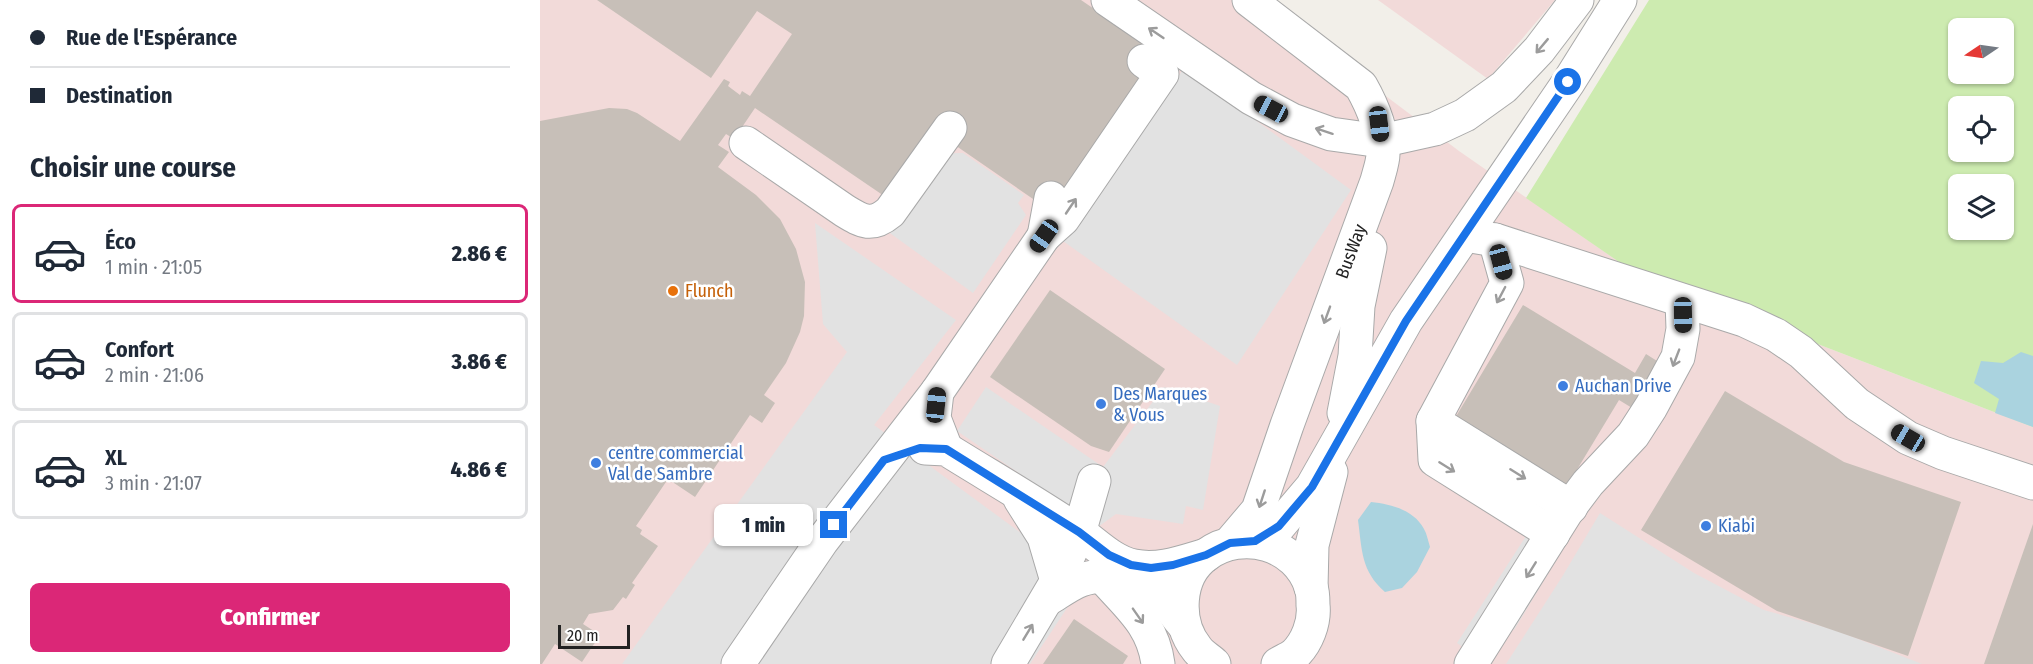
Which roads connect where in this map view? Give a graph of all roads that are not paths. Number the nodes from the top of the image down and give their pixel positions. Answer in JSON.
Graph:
{"nodes":[{"id":1,"x":1108,"y":0,"type":"edge"},
{"id":2,"x":1249,"y":0,"type":"edge"},
{"id":3,"x":1577,"y":0,"type":"edge"},
{"id":4,"x":1620,"y":0,"type":"edge"},
{"id":5,"x":1144,"y":61,"type":"dead end"},
{"id":6,"x":951,"y":128,"type":"dead end"},
{"id":7,"x":1381,"y":141,"type":"junction"},
{"id":8,"x":746,"y":142,"type":"dead end"},
{"id":9,"x":1051,"y":198,"type":"dead end"},
{"id":10,"x":1044,"y":236,"type":"junction"},
{"id":11,"x":1480,"y":237,"type":"junction"},
{"id":12,"x":1682,"y":301,"type":"junction"},
{"id":13,"x":937,"y":392,"type":"junction"},
{"id":14,"x":1433,"y":421,"type":"junction"},
{"id":15,"x":1339,"y":440,"type":"junction"},
{"id":16,"x":946,"y":449,"type":"junction"},
{"id":17,"x":884,"y":460,"type":"junction"},
{"id":18,"x":1094,"y":481,"type":"dead end"},
{"id":19,"x":2033,"y":483,"type":"edge"},
{"id":20,"x":1013,"y":490,"type":"junction"},
{"id":21,"x":1571,"y":507,"type":"junction"},
{"id":22,"x":1079,"y":532,"type":"junction"},
{"id":23,"x":1553,"y":534,"type":"junction"},
{"id":24,"x":1230,"y":546,"type":"junction"},
{"id":25,"x":1103,"y":577,"type":"junction"},
{"id":26,"x":1311,"y":588,"type":"junction"},
{"id":27,"x":1053,"y":590,"type":"junction"},
{"id":28,"x":1197,"y":651,"type":"edge"},
{"id":29,"x":738,"y":664,"type":"edge"},
{"id":30,"x":1008,"y":664,"type":"edge"},
{"id":31,"x":1158,"y":664,"type":"edge"},
{"id":32,"x":1278,"y":664,"type":"edge"},
{"id":33,"x":1471,"y":664,"type":"edge"}],
"edges":[{"from":7,"to":1,"type":"street","one_way":true},
{"from":2,"to":7,"type":"street","name":"BusWay"},
{"from":3,"to":7,"type":"street","one_way":true},
{"from":4,"to":11,"type":"street"},
{"from":10,"to":5,"type":"street","one_way":true},
{"from":6,"to":8,"type":"street"},
{"from":7,"to":15,"type":"street"},
{"from":7,"to":24,"type":"street","name":"BusWay","one_way":true},
{"from":9,"to":10,"type":"street"},
{"from":10,"to":13,"type":"street"},
{"from":11,"to":12,"type":"street"},
{"from":11,"to":14,"type":"street","one_way":true},
{"from":11,"to":15,"type":"street"},
{"from":12,"to":19,"type":"street"},
{"from":12,"to":21,"type":"street","one_way":true},
{"from":13,"to":16,"type":"street"},
{"from":13,"to":17,"type":"street"},
{"from":14,"to":21,"type":"street","one_way":true},
{"from":14,"to":23,"type":"street","one_way":true},
{"from":15,"to":24,"type":"street"},
{"from":15,"to":26,"type":"street"},
{"from":16,"to":17,"type":"street"},
{"from":16,"to":20,"type":"street"},
{"from":17,"to":29,"type":"street"},
{"from":18,"to":22,"type":"street"},
{"from":20,"to":22,"type":"street"},
{"from":20,"to":27,"type":"street"},
{"from":21,"to":23,"type":"street"},
{"from":22,"to":24,"type":"street"},
{"from":22,"to":27,"type":"street"},
{"from":23,"to":33,"type":"street","one_way":true},
{"from":24,"to":26,"type":"street"},
{"from":24,"to":28,"type":"street","name":"BusWay"},
{"from":25,"to":27,"type":"street"},
{"from":25,"to":28,"type":"street"},
{"from":25,"to":31,"type":"street","one_way":true},
{"from":26,"to":32,"type":"street"},
{"from":30,"to":27,"type":"street","one_way":true}]}
